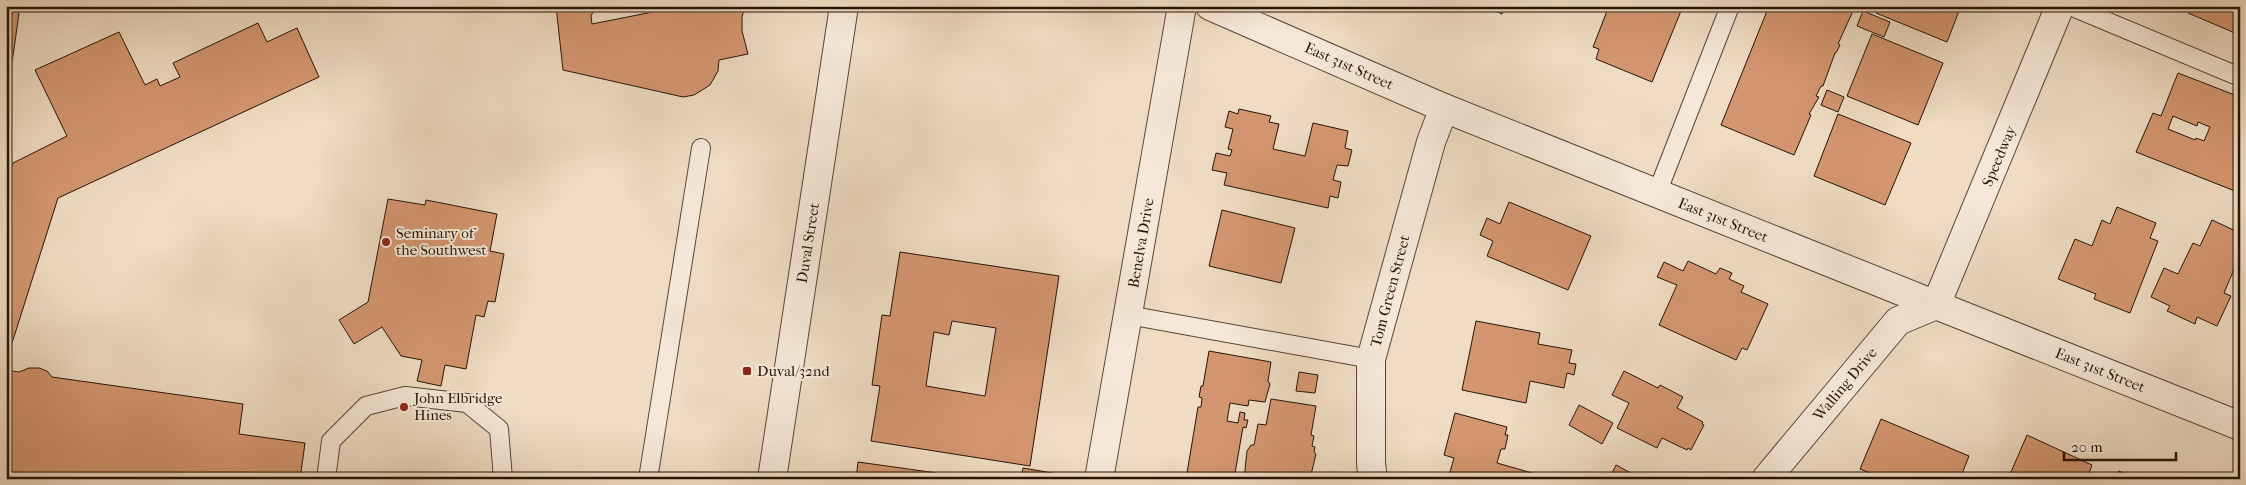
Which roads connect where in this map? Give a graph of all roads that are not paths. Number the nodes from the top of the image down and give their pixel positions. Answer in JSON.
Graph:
{"nodes":[{"id":1,"x":844,"y":6,"type":"edge"},
{"id":2,"x":1182,"y":6,"type":"edge"},
{"id":3,"x":1210,"y":6,"type":"edge"},
{"id":4,"x":1730,"y":6,"type":"edge"},
{"id":5,"x":2060,"y":6,"type":"edge"},
{"id":6,"x":2070,"y":6,"type":"edge"},
{"id":7,"x":2240,"y":77,"type":"edge"},
{"id":8,"x":1444,"y":108,"type":"junction"},
{"id":9,"x":701,"y":148,"type":"dead end"},
{"id":10,"x":1656,"y":193,"type":"junction"},
{"id":11,"x":1936,"y":305,"type":"junction"},
{"id":12,"x":1128,"y":315,"type":"junction"},
{"id":13,"x":1371,"y":359,"type":"junction"},
{"id":14,"x":2240,"y":426,"type":"edge"},
{"id":15,"x":326,"y":479,"type":"edge"},
{"id":16,"x":503,"y":479,"type":"edge"},
{"id":17,"x":648,"y":479,"type":"edge"},
{"id":18,"x":772,"y":479,"type":"edge"},
{"id":19,"x":1099,"y":479,"type":"edge"},
{"id":20,"x":1373,"y":479,"type":"edge"},
{"id":21,"x":1766,"y":479,"type":"edge"}],
"edges":[{"from":1,"to":18,"type":"street","name":"Duval Street"},
{"from":2,"to":12,"type":"street","name":"Benelva Drive"},
{"from":3,"to":8,"type":"street","name":"East 31st Street"},
{"from":4,"to":10,"type":"lane"},
{"from":5,"to":11,"type":"street","name":"Speedway"},
{"from":6,"to":7,"type":"lane"},
{"from":8,"to":10,"type":"street","name":"East 31st Street"},
{"from":8,"to":13,"type":"street","name":"Tom Green Street"},
{"from":9,"to":17,"type":"lane"},
{"from":10,"to":11,"type":"street","name":"East 31st Street"},
{"from":11,"to":14,"type":"street","name":"East 31st Street"},
{"from":11,"to":21,"type":"street","name":"Walling Drive"},
{"from":12,"to":13,"type":"lane"},
{"from":12,"to":19,"type":"street","name":"Benelva Drive"},
{"from":13,"to":20,"type":"street","name":"Tom Green Street"},
{"from":15,"to":16,"type":"lane"}]}
